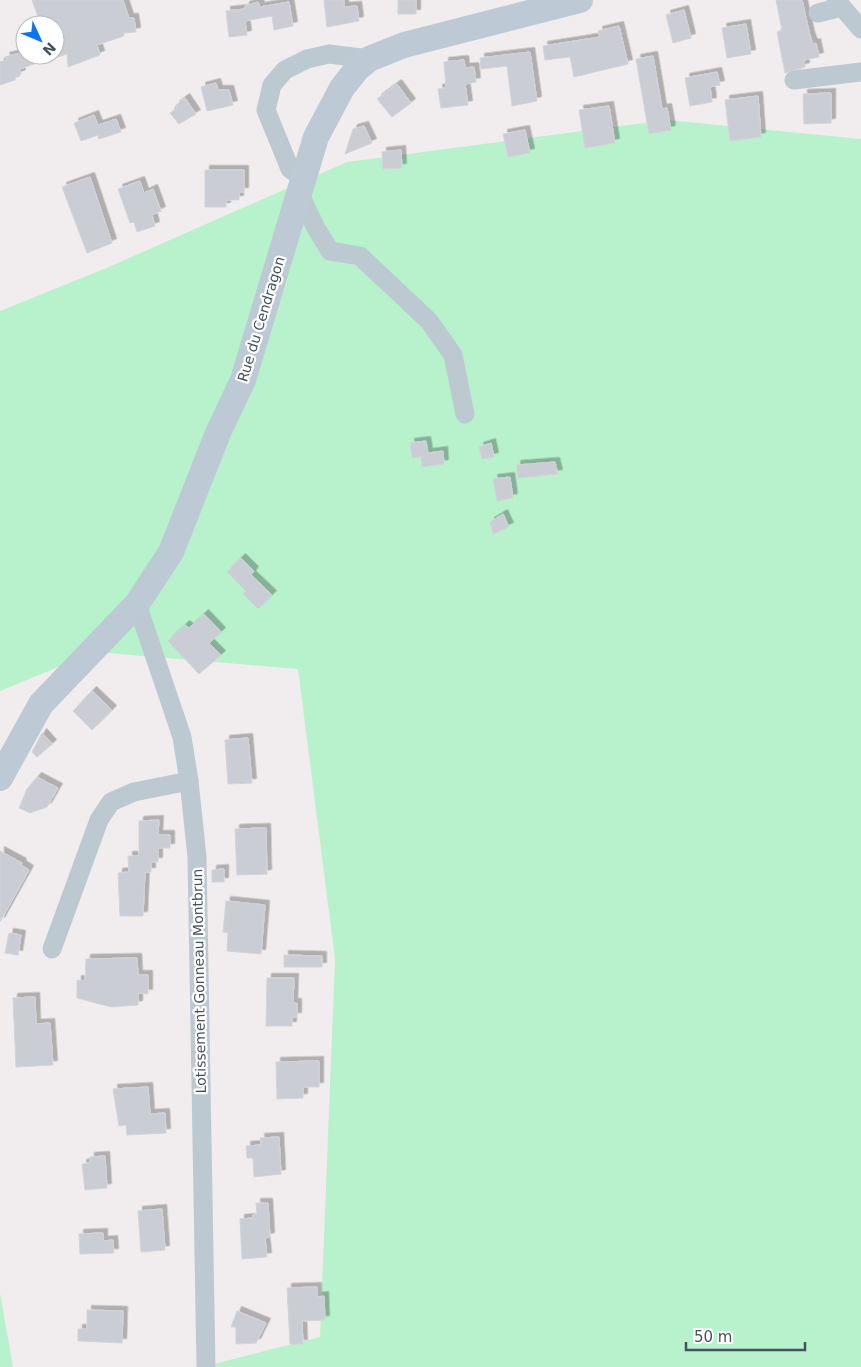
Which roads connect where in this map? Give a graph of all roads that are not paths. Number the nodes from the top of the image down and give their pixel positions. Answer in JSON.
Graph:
{"nodes":[{"id":1,"x":580,"y":0,"type":"edge"},
{"id":2,"x":839,"y":3,"type":"edge"},
{"id":3,"x":494,"y":10,"type":"edge"},
{"id":4,"x":818,"y":12,"type":"dead end"},
{"id":5,"x":861,"y":29,"type":"edge"},
{"id":6,"x":370,"y":59,"type":"junction"},
{"id":7,"x":861,"y":72,"type":"edge"},
{"id":8,"x":794,"y":80,"type":"dead end"},
{"id":9,"x":302,"y":186,"type":"junction"},
{"id":10,"x":465,"y":414,"type":"dead end"},
{"id":11,"x":137,"y":604,"type":"junction"},
{"id":12,"x":0,"y":778,"type":"edge"},
{"id":13,"x":189,"y":781,"type":"junction"},
{"id":14,"x":52,"y":950,"type":"dead end"},
{"id":15,"x":206,"y":1367,"type":"edge"}],
"edges":[{"from":1,"to":3,"type":"main road","name":"Rue du Cendragon"},
{"from":2,"to":4,"type":"street"},
{"from":2,"to":5,"type":"street"},
{"from":3,"to":6,"type":"main road","name":"Rue du Cendragon"},
{"from":6,"to":9,"type":"main road","name":"Rue du Cendragon"},
{"from":6,"to":9,"type":"street"},
{"from":7,"to":8,"type":"street"},
{"from":9,"to":10,"type":"street"},
{"from":9,"to":11,"type":"main road","name":"Rue du Cendragon"},
{"from":11,"to":12,"type":"main road","name":"Rue du Cendragon"},
{"from":11,"to":13,"type":"street","name":"Lotissement Gonneau Montbrun"},
{"from":13,"to":14,"type":"street"},
{"from":13,"to":15,"type":"street","name":"Lotissement Gonneau Montbrun"}]}
